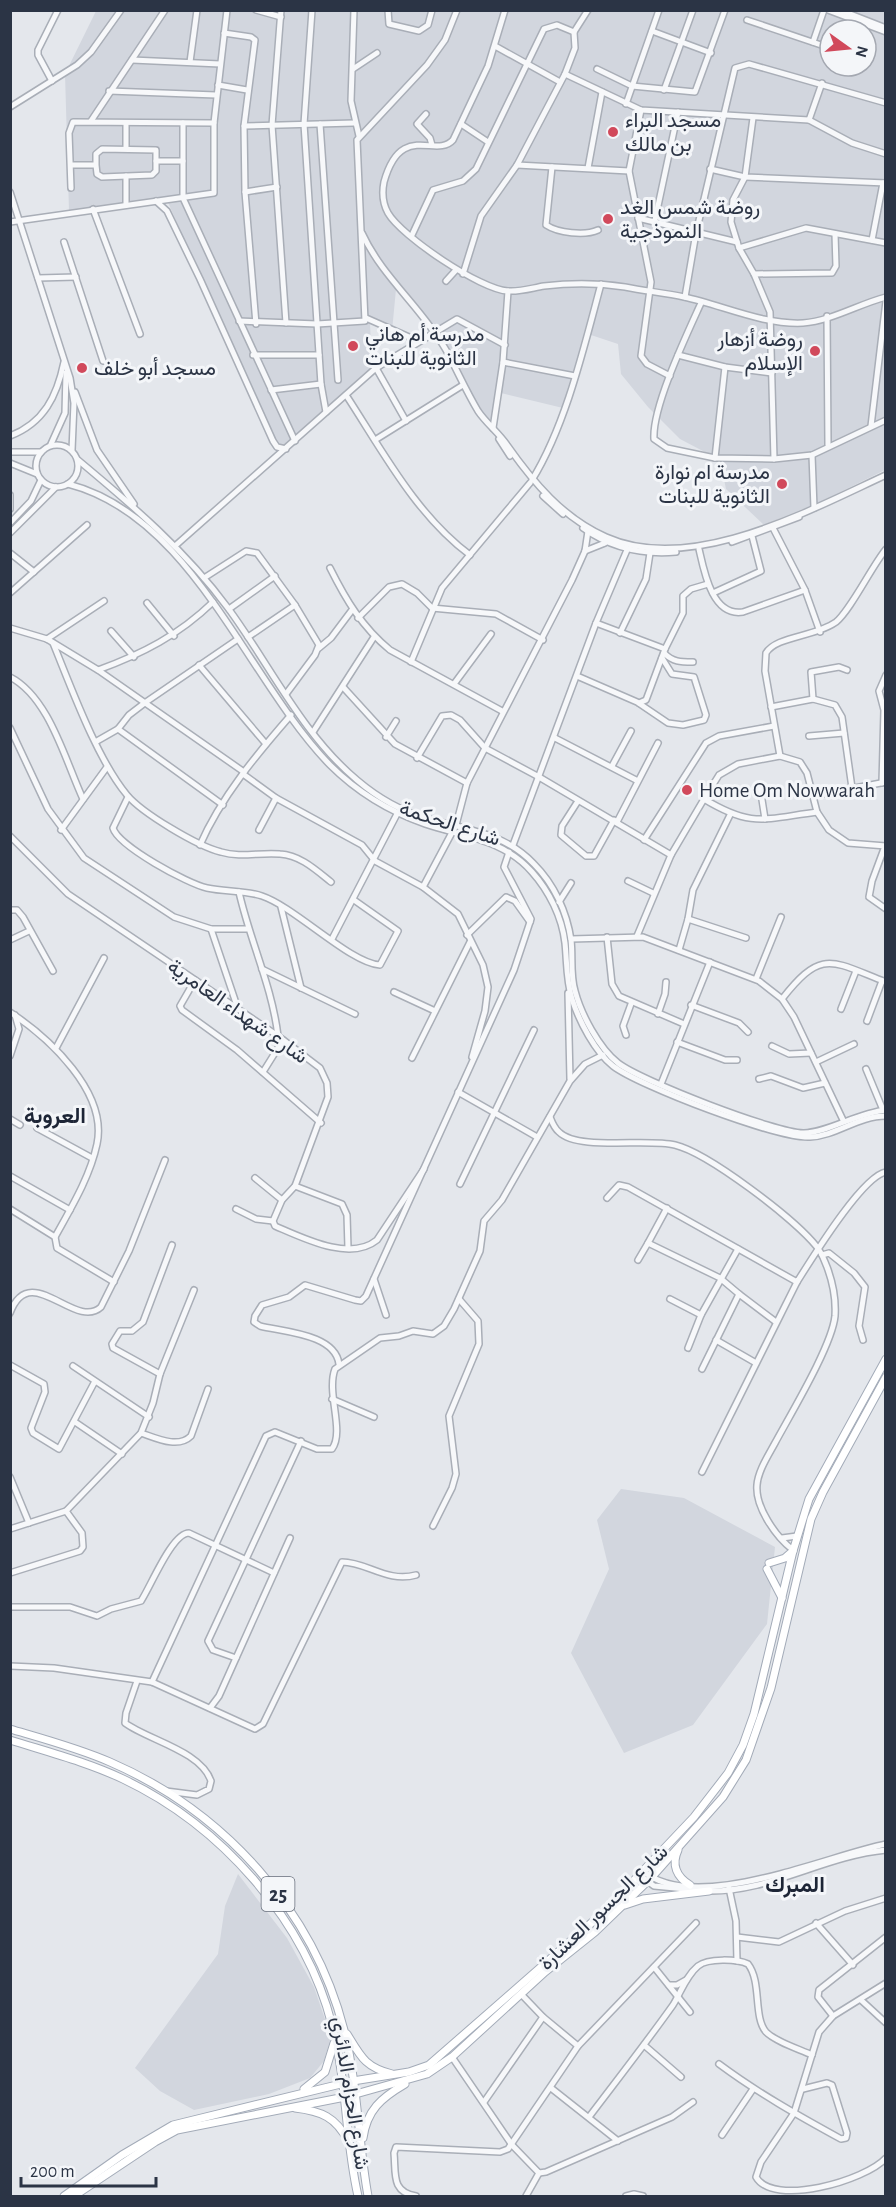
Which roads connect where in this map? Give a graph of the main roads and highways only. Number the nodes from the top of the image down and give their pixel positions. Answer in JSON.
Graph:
{"nodes":[{"id":1,"x":885,"y":1359,"type":"edge"},
{"id":2,"x":885,"y":1377,"type":"edge"},
{"id":3,"x":793,"y":1551,"type":"junction"},
{"id":4,"x":798,"y":1574,"type":"junction"},
{"id":5,"x":788,"y":1575,"type":"junction"},
{"id":6,"x":796,"y":1583,"type":"junction"},
{"id":7,"x":782,"y":1598,"type":"junction"},
{"id":8,"x":10,"y":1729,"type":"edge"},
{"id":9,"x":10,"y":1740,"type":"edge"},
{"id":10,"x":681,"y":1845,"type":"junction"},
{"id":11,"x":690,"y":1885,"type":"road end"},
{"id":12,"x":709,"y":1891,"type":"road end"},
{"id":13,"x":623,"y":1905,"type":"junction"},
{"id":14,"x":344,"y":2030,"type":"junction"},
{"id":15,"x":336,"y":2037,"type":"junction"},
{"id":16,"x":395,"y":2075,"type":"junction"},
{"id":17,"x":413,"y":2079,"type":"junction"},
{"id":18,"x":353,"y":2081,"type":"junction"},
{"id":19,"x":343,"y":2083,"type":"junction"},
{"id":20,"x":356,"y":2094,"type":"junction"},
{"id":21,"x":292,"y":2095,"type":"junction"},
{"id":22,"x":345,"y":2097,"type":"junction"},
{"id":23,"x":287,"y":2107,"type":"junction"},
{"id":24,"x":350,"y":2145,"type":"junction"},
{"id":25,"x":362,"y":2150,"type":"junction"},
{"id":26,"x":64,"y":2196,"type":"edge"},
{"id":27,"x":74,"y":2196,"type":"edge"},
{"id":28,"x":358,"y":2196,"type":"edge"},
{"id":29,"x":368,"y":2196,"type":"edge"}],
"edges":[{"from":1,"to":3,"type":"main road","name":"شارع الجسور العشارة"},
{"from":2,"to":4,"type":"main road","name":"شارع الجسور العشارة"},
{"from":3,"to":5,"type":"main road","name":"شارع الجسور العشارة"},
{"from":3,"to":7,"type":"main road"},
{"from":4,"to":5,"type":"main road"},
{"from":4,"to":6,"type":"main road","name":"شارع الجسور العشارة"},
{"from":5,"to":6,"type":"main road"},
{"from":5,"to":7,"type":"main road","name":"شارع الجسور العشارة"},
{"from":6,"to":10,"type":"main road","name":"شارع الجسور العشارة"},
{"from":7,"to":16,"type":"main road","name":"شارع الجسور العشارة"},
{"from":8,"to":14,"type":"main road","name":"شارع الحزام الدائري","number":"25"},
{"from":9,"to":15,"type":"main road","name":"شارع الحزام الدائري","number":"25"},
{"from":10,"to":11,"type":"main road"},
{"from":10,"to":13,"type":"main road","name":"شارع الجسور العشارة"},
{"from":12,"to":13,"type":"main road"},
{"from":13,"to":17,"type":"main road","name":"شارع الجسور العشارة"},
{"from":14,"to":16,"type":"main road"},
{"from":14,"to":18,"type":"main road","name":"شارع الحزام الدائري","number":"25"},
{"from":15,"to":19,"type":"main road","name":"شارع الحزام الدائري","number":"25"},
{"from":15,"to":21,"type":"main road"},
{"from":16,"to":18,"type":"main road","name":"شارع الجسور العشارة"},
{"from":17,"to":20,"type":"main road","name":"شارع الجسور العشارة"},
{"from":17,"to":25,"type":"main road"},
{"from":18,"to":19,"type":"main road","name":"شارع الجسور العشارة"},
{"from":18,"to":20,"type":"main road","name":"شارع الحزام الدائري","number":"25"},
{"from":19,"to":21,"type":"main road","name":"شارع الجسور العشارة"},
{"from":19,"to":22,"type":"main road","name":"شارع الحزام الدائري","number":"25"},
{"from":20,"to":22,"type":"main road","name":"شارع الجسور العشارة"},
{"from":20,"to":25,"type":"main road","name":"شارع الحزام الدائري","number":"25"},
{"from":21,"to":26,"type":"main road","name":"شارع الجسور العشارة"},
{"from":22,"to":23,"type":"main road","name":"شارع الجسور العشارة"},
{"from":22,"to":24,"type":"main road","name":"شارع الحزام الدائري","number":"25"},
{"from":23,"to":24,"type":"main road"},
{"from":23,"to":27,"type":"main road","name":"شارع الجسور العشارة"},
{"from":24,"to":28,"type":"main road","name":"شارع الحزام الدائري","number":"25"},
{"from":25,"to":29,"type":"main road","name":"شارع الحزام الدائري","number":"25"}]}
